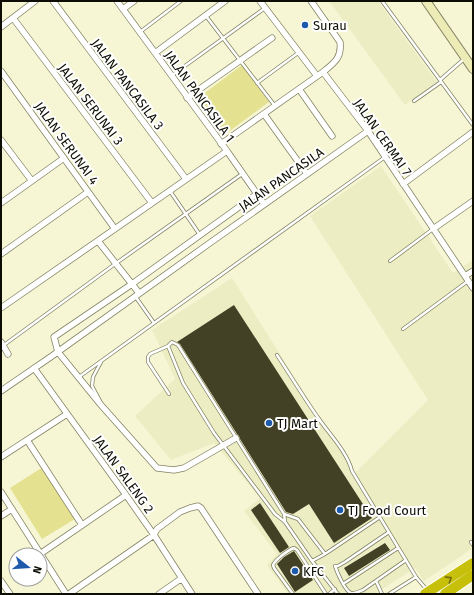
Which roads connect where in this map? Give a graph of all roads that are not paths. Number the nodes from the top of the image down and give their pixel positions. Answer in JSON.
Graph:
{"nodes":[{"id":1,"x":53,"y":1,"type":"edge"},
{"id":2,"x":117,"y":1,"type":"edge"},
{"id":3,"x":134,"y":1,"type":"edge"},
{"id":4,"x":181,"y":1,"type":"edge"},
{"id":5,"x":225,"y":1,"type":"edge"},
{"id":6,"x":260,"y":1,"type":"edge"},
{"id":7,"x":311,"y":1,"type":"edge"},
{"id":8,"x":382,"y":1,"type":"edge"},
{"id":9,"x":426,"y":1,"type":"edge"},
{"id":10,"x":31,"y":2,"type":"edge"},
{"id":11,"x":265,"y":8,"type":"junction"},
{"id":12,"x":123,"y":9,"type":"junction"},
{"id":13,"x":205,"y":16,"type":"junction"},
{"id":14,"x":13,"y":18,"type":"junction"},
{"id":15,"x":1,"y":27,"type":"edge"},
{"id":16,"x":140,"y":33,"type":"junction"},
{"id":17,"x":222,"y":38,"type":"junction"},
{"id":18,"x":272,"y":38,"type":"dead end"},
{"id":19,"x":155,"y":53,"type":"junction"},
{"id":20,"x":299,"y":53,"type":"junction"},
{"id":21,"x":465,"y":58,"type":"junction"},
{"id":22,"x":240,"y":61,"type":"junction"},
{"id":23,"x":473,"y":70,"type":"edge"},
{"id":24,"x":1,"y":71,"type":"edge"},
{"id":25,"x":323,"y":72,"type":"junction"},
{"id":26,"x":171,"y":76,"type":"junction"},
{"id":27,"x":316,"y":76,"type":"junction"},
{"id":28,"x":6,"y":78,"type":"junction"},
{"id":29,"x":441,"y":81,"type":"junction"},
{"id":30,"x":1,"y":82,"type":"edge"},
{"id":31,"x":257,"y":83,"type":"junction"},
{"id":32,"x":299,"y":89,"type":"junction"},
{"id":33,"x":187,"y":98,"type":"junction"},
{"id":34,"x":414,"y":101,"type":"dead end"},
{"id":35,"x":275,"y":106,"type":"junction"},
{"id":36,"x":264,"y":114,"type":"junction"},
{"id":37,"x":473,"y":125,"type":"edge"},
{"id":38,"x":368,"y":132,"type":"junction"},
{"id":39,"x":473,"y":132,"type":"edge"},
{"id":40,"x":332,"y":136,"type":"dead end"},
{"id":41,"x":1,"y":140,"type":"edge"},
{"id":42,"x":222,"y":144,"type":"junction"},
{"id":43,"x":227,"y":151,"type":"junction"},
{"id":44,"x":385,"y":157,"type":"junction"},
{"id":45,"x":64,"y":158,"type":"junction"},
{"id":46,"x":242,"y":174,"type":"junction"},
{"id":47,"x":307,"y":174,"type":"junction"},
{"id":48,"x":186,"y":180,"type":"junction"},
{"id":49,"x":32,"y":182,"type":"junction"},
{"id":50,"x":403,"y":184,"type":"junction"},
{"id":51,"x":170,"y":191,"type":"junction"},
{"id":52,"x":88,"y":192,"type":"junction"},
{"id":53,"x":257,"y":194,"type":"junction"},
{"id":54,"x":473,"y":201,"type":"edge"},
{"id":55,"x":1,"y":203,"type":"edge"},
{"id":56,"x":152,"y":203,"type":"junction"},
{"id":57,"x":264,"y":204,"type":"junction"},
{"id":58,"x":185,"y":213,"type":"junction"},
{"id":59,"x":115,"y":229,"type":"junction"},
{"id":60,"x":433,"y":229,"type":"junction"},
{"id":61,"x":200,"y":235,"type":"junction"},
{"id":62,"x":98,"y":241,"type":"junction"},
{"id":63,"x":207,"y":245,"type":"junction"},
{"id":64,"x":1,"y":254,"type":"edge"},
{"id":65,"x":390,"y":261,"type":"dead end"},
{"id":66,"x":115,"y":264,"type":"junction"},
{"id":67,"x":473,"y":271,"type":"edge"},
{"id":68,"x":467,"y":278,"type":"junction"},
{"id":69,"x":132,"y":284,"type":"junction"},
{"id":70,"x":473,"y":288,"type":"edge"},
{"id":71,"x":137,"y":295,"type":"junction"},
{"id":72,"x":1,"y":308,"type":"edge"},
{"id":73,"x":154,"y":323,"type":"junction"},
{"id":74,"x":403,"y":329,"type":"dead end"},
{"id":75,"x":2,"y":344,"type":"edge"},
{"id":76,"x":168,"y":346,"type":"junction"},
{"id":77,"x":58,"y":352,"type":"junction"},
{"id":78,"x":8,"y":354,"type":"dead end"},
{"id":79,"x":277,"y":355,"type":"dead end"},
{"id":80,"x":102,"y":360,"type":"junction"},
{"id":81,"x":34,"y":368,"type":"junction"},
{"id":82,"x":79,"y":377,"type":"junction"},
{"id":83,"x":1,"y":391,"type":"edge"},
{"id":84,"x":169,"y":394,"type":"dead end"},
{"id":85,"x":101,"y":405,"type":"junction"},
{"id":86,"x":67,"y":414,"type":"junction"},
{"id":87,"x":236,"y":438,"type":"junction"},
{"id":88,"x":27,"y":440,"type":"junction"},
{"id":89,"x":224,"y":445,"type":"junction"},
{"id":90,"x":1,"y":457,"type":"edge"},
{"id":91,"x":1,"y":492,"type":"edge"},
{"id":92,"x":126,"y":494,"type":"junction"},
{"id":93,"x":12,"y":509,"type":"junction"},
{"id":94,"x":284,"y":514,"type":"junction"},
{"id":95,"x":1,"y":516,"type":"edge"},
{"id":96,"x":380,"y":517,"type":"junction"},
{"id":97,"x":285,"y":522,"type":"junction"},
{"id":98,"x":82,"y":525,"type":"junction"},
{"id":99,"x":389,"y":532,"type":"junction"},
{"id":100,"x":154,"y":535,"type":"junction"},
{"id":101,"x":36,"y":547,"type":"edge"},
{"id":102,"x":48,"y":548,"type":"edge"},
{"id":103,"x":398,"y":548,"type":"junction"},
{"id":104,"x":325,"y":554,"type":"junction"},
{"id":105,"x":406,"y":560,"type":"junction"},
{"id":106,"x":312,"y":561,"type":"junction"},
{"id":107,"x":473,"y":563,"type":"edge"},
{"id":108,"x":48,"y":566,"type":"edge"},
{"id":109,"x":473,"y":575,"type":"edge"},
{"id":110,"x":416,"y":577,"type":"junction"},
{"id":111,"x":182,"y":578,"type":"junction"},
{"id":112,"x":1,"y":581,"type":"edge"},
{"id":113,"x":376,"y":581,"type":"junction"},
{"id":114,"x":343,"y":584,"type":"junction"},
{"id":115,"x":335,"y":589,"type":"junction"},
{"id":116,"x":427,"y":593,"type":"edge"},
{"id":117,"x":10,"y":594,"type":"edge"},
{"id":118,"x":66,"y":594,"type":"edge"},
{"id":119,"x":69,"y":594,"type":"edge"},
{"id":120,"x":159,"y":594,"type":"edge"},
{"id":121,"x":192,"y":594,"type":"edge"},
{"id":122,"x":258,"y":594,"type":"edge"},
{"id":123,"x":293,"y":594,"type":"edge"},
{"id":124,"x":328,"y":594,"type":"edge"},
{"id":125,"x":338,"y":594,"type":"edge"},
{"id":126,"x":382,"y":594,"type":"edge"},
{"id":127,"x":389,"y":594,"type":"edge"},
{"id":128,"x":445,"y":594,"type":"edge"}],
"edges":[{"from":1,"to":48,"type":"street","name":"JALAN PANCASILA 3"},
{"from":2,"to":12,"type":"street","name":"JALAN PANCASILA 1"},
{"from":3,"to":12,"type":"street"},
{"from":4,"to":16,"type":"lane"},
{"from":5,"to":13,"type":"street"},
{"from":6,"to":11,"type":"street"},
{"from":7,"to":25,"type":"street"},
{"from":8,"to":29,"type":"lane"},
{"from":9,"to":21,"type":"street"},
{"from":10,"to":14,"type":"street"},
{"from":11,"to":17,"type":"lane"},
{"from":11,"to":20,"type":"street"},
{"from":12,"to":16,"type":"street","name":"JALAN PANCASILA 1"},
{"from":13,"to":17,"type":"lane"},
{"from":13,"to":19,"type":"street"},
{"from":14,"to":15,"type":"street"},
{"from":14,"to":56,"type":"street","name":"JALAN SERUNAI 3"},
{"from":16,"to":19,"type":"street","name":"JALAN PANCASILA 1"},
{"from":17,"to":22,"type":"lane"},
{"from":17,"to":26,"type":"lane"},
{"from":18,"to":22,"type":"street"},
{"from":19,"to":26,"type":"street","name":"JALAN PANCASILA 1"},
{"from":20,"to":27,"type":"street"},
{"from":20,"to":31,"type":"lane"},
{"from":21,"to":23,"type":"street"},
{"from":21,"to":29,"type":"lane"},
{"from":22,"to":31,"type":"lane"},
{"from":22,"to":33,"type":"street"},
{"from":24,"to":28,"type":"street","name":"JALAN SERUNAI 4"},
{"from":25,"to":27,"type":"street"},
{"from":25,"to":38,"type":"street","name":"JALAN CERMAI 7"},
{"from":26,"to":33,"type":"street","name":"JALAN PANCASILA 1"},
{"from":27,"to":32,"type":"street"},
{"from":28,"to":30,"type":"street"},
{"from":28,"to":45,"type":"street","name":"JALAN SERUNAI 4"},
{"from":29,"to":34,"type":"lane"},
{"from":29,"to":37,"type":"lane"},
{"from":31,"to":35,"type":"lane"},
{"from":32,"to":35,"type":"street"},
{"from":32,"to":40,"type":"street"},
{"from":33,"to":42,"type":"street","name":"JALAN PANCASILA 1"},
{"from":35,"to":36,"type":"street"},
{"from":36,"to":42,"type":"street"},
{"from":36,"to":47,"type":"street"},
{"from":38,"to":44,"type":"street","name":"JALAN CERMAI 7"},
{"from":38,"to":47,"type":"street","name":"JALAN PANCASILA"},
{"from":39,"to":50,"type":"street"},
{"from":41,"to":49,"type":"street"},
{"from":42,"to":43,"type":"street","name":"JALAN PANCASILA 1"},
{"from":43,"to":46,"type":"street","name":"JALAN PANCASILA 1"},
{"from":43,"to":48,"type":"street"},
{"from":44,"to":50,"type":"street","name":"JALAN CERMAI 7"},
{"from":44,"to":73,"type":"lane"},
{"from":45,"to":49,"type":"street"},
{"from":45,"to":52,"type":"street","name":"JALAN SERUNAI 4"},
{"from":46,"to":53,"type":"street","name":"JALAN PANCASILA 1"},
{"from":46,"to":58,"type":"lane"},
{"from":47,"to":57,"type":"street","name":"JALAN PANCASILA"},
{"from":48,"to":51,"type":"street"},
{"from":49,"to":55,"type":"street"},
{"from":50,"to":60,"type":"street","name":"JALAN CERMAI 7"},
{"from":51,"to":56,"type":"street"},
{"from":51,"to":58,"type":"lane"},
{"from":52,"to":59,"type":"street","name":"JALAN SERUNAI 4"},
{"from":52,"to":64,"type":"street"},
{"from":53,"to":57,"type":"street","name":"JALAN PANCASILA 1"},
{"from":53,"to":61,"type":"street"},
{"from":54,"to":60,"type":"street"},
{"from":56,"to":59,"type":"street"},
{"from":57,"to":63,"type":"street","name":"JALAN PANCASILA"},
{"from":58,"to":61,"type":"lane"},
{"from":58,"to":66,"type":"lane"},
{"from":59,"to":62,"type":"street"},
{"from":60,"to":65,"type":"lane"},
{"from":60,"to":68,"type":"street","name":"JALAN CERMAI 7"},
{"from":61,"to":63,"type":"street"},
{"from":61,"to":69,"type":"street"},
{"from":62,"to":66,"type":"street"},
{"from":62,"to":72,"type":"street"},
{"from":63,"to":71,"type":"street","name":"JALAN PANCASILA"},
{"from":66,"to":69,"type":"street"},
{"from":66,"to":75,"type":"lane"},
{"from":67,"to":68,"type":"street"},
{"from":68,"to":70,"type":"street","name":"JALAN CERMAI 7"},
{"from":68,"to":74,"type":"lane"},
{"from":69,"to":71,"type":"street"},
{"from":69,"to":77,"type":"street"},
{"from":71,"to":73,"type":"lane"},
{"from":71,"to":77,"type":"street","name":"JALAN PANCASILA"},
{"from":73,"to":80,"type":"lane"},
{"from":75,"to":78,"type":"street"},
{"from":76,"to":84,"type":"lane"},
{"from":76,"to":87,"type":"lane"},
{"from":76,"to":89,"type":"lane"},
{"from":77,"to":81,"type":"street","name":"JALAN PANCASILA"},
{"from":77,"to":82,"type":"street"},
{"from":79,"to":96,"type":"lane"},
{"from":80,"to":82,"type":"lane"},
{"from":80,"to":85,"type":"lane"},
{"from":81,"to":83,"type":"street","name":"JALAN PANCASILA"},
{"from":81,"to":86,"type":"street","name":"JALAN SALENG 2"},
{"from":82,"to":85,"type":"street"},
{"from":85,"to":89,"type":"street"},
{"from":86,"to":88,"type":"street"},
{"from":86,"to":92,"type":"street","name":"JALAN SALENG 2"},
{"from":87,"to":89,"type":"street"},
{"from":87,"to":94,"type":"lane"},
{"from":88,"to":90,"type":"street"},
{"from":88,"to":98,"type":"street"},
{"from":89,"to":97,"type":"lane"},
{"from":91,"to":93,"type":"street"},
{"from":92,"to":98,"type":"street"},
{"from":92,"to":100,"type":"street","name":"JALAN SALENG 2"},
{"from":93,"to":95,"type":"street"},
{"from":93,"to":101,"type":"street"},
{"from":94,"to":97,"type":"lane"},
{"from":94,"to":104,"type":"lane"},
{"from":96,"to":99,"type":"lane"},
{"from":96,"to":104,"type":"lane"},
{"from":97,"to":106,"type":"lane"},
{"from":98,"to":102,"type":"street"},
{"from":99,"to":103,"type":"lane"},
{"from":99,"to":114,"type":"lane"},
{"from":100,"to":111,"type":"street","name":"JALAN SALENG 2"},
{"from":100,"to":119,"type":"street"},
{"from":100,"to":122,"type":"street"},
{"from":103,"to":105,"type":"lane"},
{"from":103,"to":114,"type":"lane"},
{"from":104,"to":106,"type":"lane"},
{"from":105,"to":110,"type":"lane"},
{"from":105,"to":113,"type":"lane"},
{"from":106,"to":115,"type":"lane"},
{"from":116,"to":107,"type":"highway","one_way":true},
{"from":108,"to":118,"type":"street"},
{"from":109,"to":128,"type":"highway"},
{"from":110,"to":116,"type":"lane"},
{"from":110,"to":127,"type":"lane"},
{"from":111,"to":120,"type":"street"},
{"from":111,"to":121,"type":"street","name":"JALAN SALENG 2"},
{"from":112,"to":117,"type":"street"},
{"from":113,"to":114,"type":"lane"},
{"from":113,"to":126,"type":"lane"},
{"from":115,"to":124,"type":"lane"},
{"from":115,"to":125,"type":"lane"},
{"from":123,"to":124,"type":"lane"}]}
